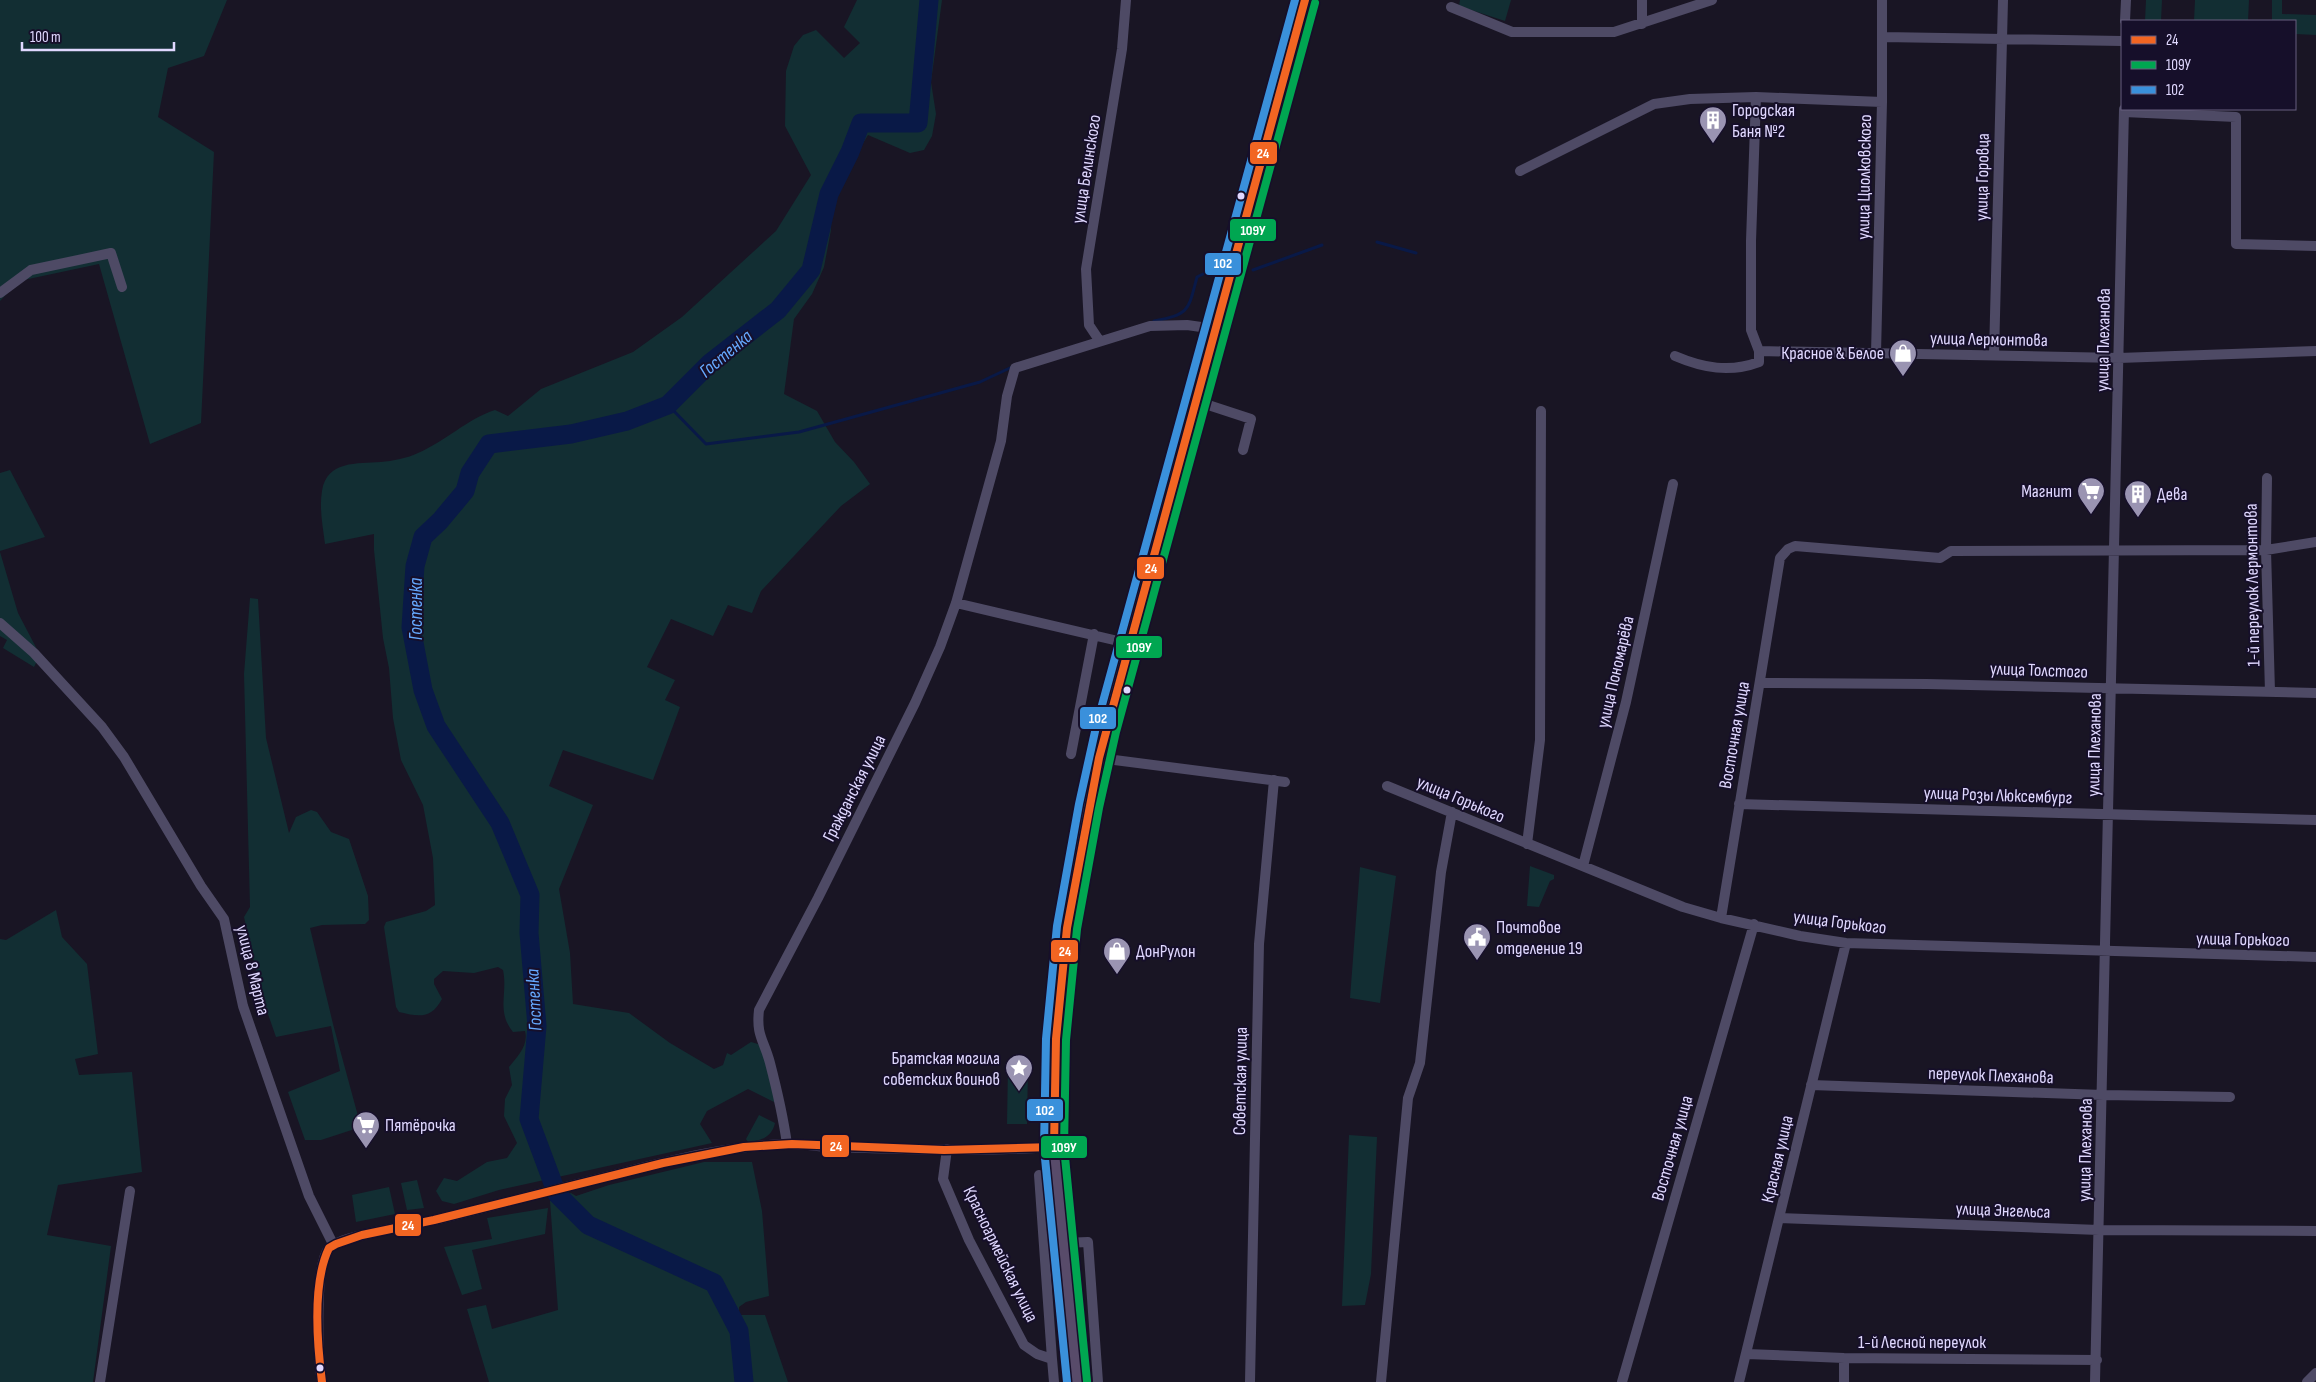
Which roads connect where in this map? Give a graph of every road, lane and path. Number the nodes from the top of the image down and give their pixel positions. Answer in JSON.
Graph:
{"nodes":[{"id":1,"x":1126,"y":0,"type":"edge"},
{"id":2,"x":1305,"y":0,"type":"edge"},
{"id":3,"x":1642,"y":0,"type":"edge"},
{"id":4,"x":1712,"y":0,"type":"edge"},
{"id":5,"x":1882,"y":0,"type":"edge"},
{"id":6,"x":2003,"y":0,"type":"edge"},
{"id":7,"x":2126,"y":0,"type":"edge"},
{"id":8,"x":1451,"y":7,"type":"dead end"},
{"id":9,"x":2126,"y":20,"type":"edge"},
{"id":10,"x":1642,"y":24,"type":"junction"},
{"id":11,"x":1883,"y":37,"type":"junction"},
{"id":12,"x":2002,"y":39,"type":"junction"},
{"id":13,"x":2121,"y":41,"type":"edge"},
{"id":14,"x":1756,"y":97,"type":"junction"},
{"id":15,"x":1882,"y":102,"type":"junction"},
{"id":16,"x":2124,"y":111,"type":"edge"},
{"id":17,"x":1520,"y":171,"type":"dead end"},
{"id":18,"x":2316,"y":246,"type":"edge"},
{"id":19,"x":122,"y":287,"type":"dead end"},
{"id":20,"x":0,"y":293,"type":"edge"},
{"id":21,"x":1215,"y":330,"type":"junction"},
{"id":22,"x":1099,"y":340,"type":"junction"},
{"id":23,"x":1759,"y":351,"type":"junction"},
{"id":24,"x":2316,"y":351,"type":"edge"},
{"id":25,"x":1876,"y":354,"type":"junction"},
{"id":26,"x":1994,"y":355,"type":"junction"},
{"id":27,"x":1675,"y":356,"type":"dead end"},
{"id":28,"x":2119,"y":358,"type":"junction"},
{"id":29,"x":1196,"y":401,"type":"junction"},
{"id":30,"x":1541,"y":411,"type":"dead end"},
{"id":31,"x":1242,"y":450,"type":"dead end"},
{"id":32,"x":2267,"y":478,"type":"dead end"},
{"id":33,"x":1673,"y":484,"type":"dead end"},
{"id":34,"x":2316,"y":542,"type":"edge"},
{"id":35,"x":2115,"y":550,"type":"junction"},
{"id":36,"x":2266,"y":550,"type":"junction"},
{"id":37,"x":956,"y":603,"type":"junction"},
{"id":38,"x":0,"y":623,"type":"edge"},
{"id":39,"x":1094,"y":634,"type":"junction"},
{"id":40,"x":1131,"y":644,"type":"junction"},
{"id":41,"x":1760,"y":683,"type":"junction"},
{"id":42,"x":2112,"y":689,"type":"junction"},
{"id":43,"x":2270,"y":692,"type":"junction"},
{"id":44,"x":2316,"y":692,"type":"edge"},
{"id":45,"x":1071,"y":754,"type":"dead end"},
{"id":46,"x":1099,"y":758,"type":"junction"},
{"id":47,"x":1274,"y":780,"type":"junction"},
{"id":48,"x":1285,"y":782,"type":"dead end"},
{"id":49,"x":1387,"y":786,"type":"dead end"},
{"id":50,"x":1738,"y":804,"type":"junction"},
{"id":51,"x":1452,"y":812,"type":"junction"},
{"id":52,"x":2109,"y":815,"type":"junction"},
{"id":53,"x":2316,"y":820,"type":"edge"},
{"id":54,"x":1527,"y":844,"type":"junction"},
{"id":55,"x":1583,"y":866,"type":"junction"},
{"id":56,"x":1721,"y":918,"type":"junction"},
{"id":57,"x":1754,"y":924,"type":"junction"},
{"id":58,"x":1846,"y":943,"type":"junction"},
{"id":59,"x":2106,"y":952,"type":"junction"},
{"id":60,"x":2316,"y":957,"type":"edge"},
{"id":61,"x":1811,"y":1085,"type":"junction"},
{"id":62,"x":2103,"y":1096,"type":"junction"},
{"id":63,"x":2230,"y":1098,"type":"dead end"},
{"id":64,"x":787,"y":1144,"type":"junction"},
{"id":65,"x":1054,"y":1147,"type":"junction"},
{"id":66,"x":947,"y":1149,"type":"junction"},
{"id":67,"x":1039,"y":1175,"type":"dead end"},
{"id":68,"x":130,"y":1191,"type":"dead end"},
{"id":69,"x":1780,"y":1218,"type":"junction"},
{"id":70,"x":2099,"y":1230,"type":"junction"},
{"id":71,"x":2316,"y":1231,"type":"edge"},
{"id":72,"x":1064,"y":1242,"type":"junction"},
{"id":73,"x":333,"y":1244,"type":"junction"},
{"id":74,"x":1747,"y":1354,"type":"junction"},
{"id":75,"x":1844,"y":1358,"type":"junction"},
{"id":76,"x":1052,"y":1359,"type":"junction"},
{"id":77,"x":2096,"y":1360,"type":"junction"},
{"id":78,"x":2316,"y":1373,"type":"edge"},
{"id":79,"x":100,"y":1382,"type":"edge"},
{"id":80,"x":322,"y":1382,"type":"edge"},
{"id":81,"x":1054,"y":1382,"type":"edge"},
{"id":82,"x":1077,"y":1382,"type":"edge"},
{"id":83,"x":1098,"y":1382,"type":"edge"},
{"id":84,"x":1250,"y":1382,"type":"edge"},
{"id":85,"x":1381,"y":1382,"type":"edge"},
{"id":86,"x":1622,"y":1382,"type":"edge"},
{"id":87,"x":1739,"y":1382,"type":"edge"},
{"id":88,"x":1844,"y":1382,"type":"edge"},
{"id":89,"x":2095,"y":1382,"type":"edge"},
{"id":90,"x":2307,"y":1382,"type":"edge"}],
"edges":[{"from":1,"to":22,"type":"street","name":"улица Белинского"},
{"from":2,"to":21,"type":"main road"},
{"from":3,"to":10,"type":"street"},
{"from":4,"to":10,"type":"street"},
{"from":5,"to":11,"type":"street","name":"улица Циолковского"},
{"from":6,"to":12,"type":"street","name":"улица Горовца"},
{"from":7,"to":9,"type":"street"},
{"from":8,"to":10,"type":"street"},
{"from":11,"to":12,"type":"street"},
{"from":11,"to":15,"type":"street","name":"улица Циолковского"},
{"from":12,"to":13,"type":"street"},
{"from":12,"to":26,"type":"street","name":"улица Горовца"},
{"from":14,"to":15,"type":"street"},
{"from":14,"to":17,"type":"street"},
{"from":14,"to":23,"type":"street"},
{"from":15,"to":25,"type":"street","name":"улица Циолковского"},
{"from":16,"to":18,"type":"street"},
{"from":16,"to":28,"type":"street","name":"улица Плеханова"},
{"from":19,"to":20,"type":"street"},
{"from":21,"to":22,"type":"street"},
{"from":21,"to":29,"type":"main road"},
{"from":22,"to":37,"type":"street","name":"Гражданская улица"},
{"from":23,"to":25,"type":"street","name":"улица Лермонтова"},
{"from":23,"to":27,"type":"street"},
{"from":24,"to":28,"type":"street","name":"улица Лермонтова"},
{"from":25,"to":26,"type":"street","name":"улица Лермонтова"},
{"from":26,"to":28,"type":"street","name":"улица Лермонтова"},
{"from":28,"to":35,"type":"street","name":"улица Плеханова"},
{"from":29,"to":31,"type":"street"},
{"from":29,"to":40,"type":"main road"},
{"from":30,"to":54,"type":"street"},
{"from":32,"to":36,"type":"street","name":"1-й переулок Лермонтова"},
{"from":33,"to":55,"type":"street","name":"улица Пономарёва"},
{"from":34,"to":36,"type":"street"},
{"from":35,"to":36,"type":"street"},
{"from":35,"to":41,"type":"street","name":"Восточная улица"},
{"from":35,"to":42,"type":"street","name":"улица Плеханова"},
{"from":36,"to":43,"type":"street","name":"1-й переулок Лермонтова"},
{"from":37,"to":39,"type":"street"},
{"from":37,"to":64,"type":"street","name":"Гражданская улица"},
{"from":38,"to":73,"type":"street","name":"улица 8 Марта"},
{"from":39,"to":40,"type":"street"},
{"from":39,"to":45,"type":"street"},
{"from":40,"to":46,"type":"main road"},
{"from":41,"to":42,"type":"street","name":"улица Толстого"},
{"from":41,"to":50,"type":"street","name":"Восточная улица"},
{"from":42,"to":43,"type":"street","name":"улица Толстого"},
{"from":42,"to":52,"type":"street","name":"улица Плеханова"},
{"from":43,"to":44,"type":"street","name":"улица Толстого"},
{"from":46,"to":47,"type":"street"},
{"from":46,"to":65,"type":"main road"},
{"from":47,"to":48,"type":"street"},
{"from":47,"to":84,"type":"street","name":"Советская улица"},
{"from":49,"to":51,"type":"street","name":"улица Горького"},
{"from":50,"to":52,"type":"street","name":"улица Розы Люксембург"},
{"from":50,"to":56,"type":"street","name":"Восточная улица"},
{"from":51,"to":54,"type":"street","name":"улица Горького"},
{"from":51,"to":85,"type":"street"},
{"from":52,"to":53,"type":"street","name":"улица Розы Люксембург"},
{"from":52,"to":59,"type":"street","name":"улица Плеханова"},
{"from":54,"to":55,"type":"street","name":"улица Горького"},
{"from":55,"to":56,"type":"street","name":"улица Горького"},
{"from":56,"to":57,"type":"street","name":"улица Горького"},
{"from":57,"to":58,"type":"street","name":"улица Горького"},
{"from":57,"to":86,"type":"street","name":"Восточная улица"},
{"from":58,"to":59,"type":"street","name":"улица Горького"},
{"from":58,"to":61,"type":"street","name":"Красная улица"},
{"from":59,"to":60,"type":"street","name":"улица Горького"},
{"from":59,"to":62,"type":"street","name":"улица Плеханова"},
{"from":61,"to":62,"type":"street","name":"переулок Плеханова"},
{"from":61,"to":69,"type":"street","name":"Красная улица"},
{"from":62,"to":63,"type":"street","name":"переулок Плеханова"},
{"from":62,"to":70,"type":"street","name":"улица Плеханова"},
{"from":64,"to":66,"type":"street"},
{"from":64,"to":73,"type":"street"},
{"from":65,"to":66,"type":"street"},
{"from":65,"to":72,"type":"main road"},
{"from":66,"to":76,"type":"street","name":"Красноармейская улица"},
{"from":67,"to":76,"type":"street","name":"Красноармейская улица"},
{"from":68,"to":79,"type":"street"},
{"from":69,"to":70,"type":"street","name":"улица Энгельса"},
{"from":69,"to":74,"type":"street","name":"Красная улица"},
{"from":70,"to":71,"type":"street","name":"улица Энгельса"},
{"from":70,"to":77,"type":"street","name":"улица Плеханова"},
{"from":72,"to":82,"type":"main road"},
{"from":72,"to":83,"type":"street"},
{"from":73,"to":80,"type":"street"},
{"from":74,"to":75,"type":"street","name":"1-й Лесной переулок"},
{"from":74,"to":87,"type":"street","name":"Красная улица"},
{"from":75,"to":77,"type":"street","name":"1-й Лесной переулок"},
{"from":75,"to":88,"type":"street"},
{"from":76,"to":81,"type":"street","name":"Красноармейская улица"},
{"from":77,"to":89,"type":"street","name":"улица Плеханова"},
{"from":78,"to":90,"type":"street"}]}
